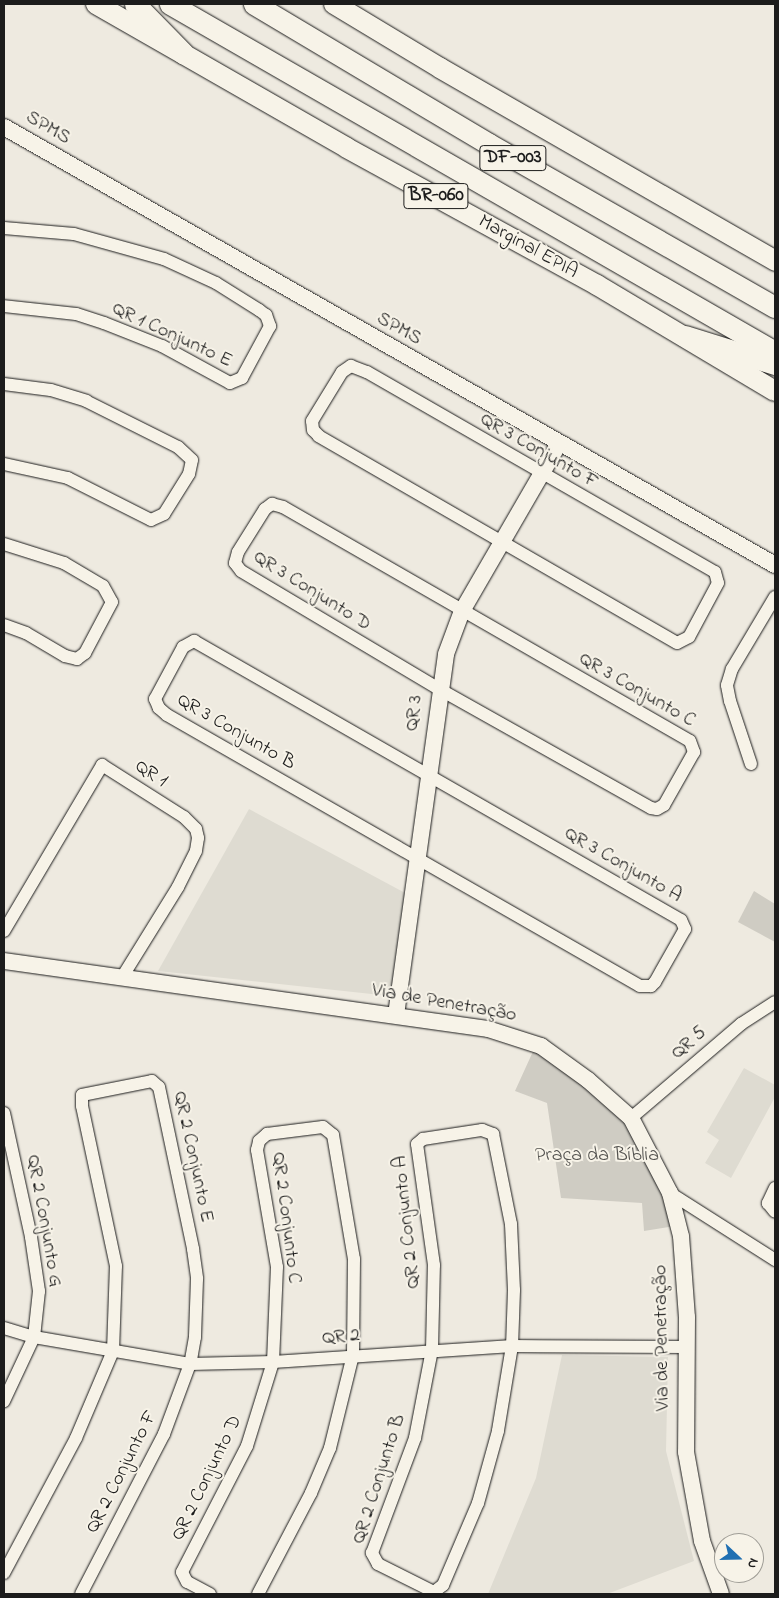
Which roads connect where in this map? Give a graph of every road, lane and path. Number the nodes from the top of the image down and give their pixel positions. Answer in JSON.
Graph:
{"nodes":[{"id":1,"x":96,"y":4,"type":"edge"},
{"id":2,"x":135,"y":4,"type":"edge"},
{"id":3,"x":170,"y":4,"type":"edge"},
{"id":4,"x":254,"y":4,"type":"edge"},
{"id":5,"x":334,"y":4,"type":"edge"},
{"id":6,"x":183,"y":53,"type":"junction"},
{"id":7,"x":4,"y":127,"type":"edge"},
{"id":8,"x":4,"y":228,"type":"edge"},
{"id":9,"x":775,"y":261,"type":"edge"},
{"id":10,"x":4,"y":306,"type":"edge"},
{"id":11,"x":775,"y":307,"type":"edge"},
{"id":12,"x":685,"y":336,"type":"junction"},
{"id":13,"x":775,"y":352,"type":"edge"},
{"id":14,"x":775,"y":364,"type":"edge"},
{"id":15,"x":4,"y":384,"type":"edge"},
{"id":16,"x":775,"y":391,"type":"edge"},
{"id":17,"x":559,"y":444,"type":"junction"},
{"id":18,"x":4,"y":464,"type":"edge"},
{"id":19,"x":541,"y":474,"type":"junction"},
{"id":20,"x":501,"y":542,"type":"junction"},
{"id":21,"x":4,"y":544,"type":"edge"},
{"id":22,"x":775,"y":566,"type":"edge"},
{"id":23,"x":775,"y":597,"type":"edge"},
{"id":24,"x":462,"y":611,"type":"junction"},
{"id":25,"x":4,"y":625,"type":"edge"},
{"id":26,"x":439,"y":688,"type":"junction"},
{"id":27,"x":751,"y":764,"type":"dead end"},
{"id":28,"x":428,"y":773,"type":"junction"},
{"id":29,"x":416,"y":858,"type":"junction"},
{"id":30,"x":4,"y":931,"type":"edge"},
{"id":31,"x":4,"y":962,"type":"edge"},
{"id":32,"x":121,"y":979,"type":"junction"},
{"id":33,"x":775,"y":1002,"type":"edge"},
{"id":34,"x":396,"y":1015,"type":"junction"},
{"id":35,"x":4,"y":1113,"type":"edge"},
{"id":36,"x":631,"y":1118,"type":"junction"},
{"id":37,"x":775,"y":1188,"type":"edge"},
{"id":38,"x":670,"y":1193,"type":"junction"},
{"id":39,"x":775,"y":1212,"type":"edge"},
{"id":40,"x":775,"y":1260,"type":"edge"},
{"id":41,"x":4,"y":1328,"type":"edge"},
{"id":42,"x":34,"y":1337,"type":"junction"},
{"id":43,"x":512,"y":1346,"type":"junction"},
{"id":44,"x":686,"y":1347,"type":"junction"},
{"id":45,"x":432,"y":1350,"type":"junction"},
{"id":46,"x":113,"y":1351,"type":"junction"},
{"id":47,"x":353,"y":1355,"type":"junction"},
{"id":48,"x":273,"y":1362,"type":"junction"},
{"id":49,"x":190,"y":1364,"type":"junction"},
{"id":50,"x":4,"y":1401,"type":"edge"},
{"id":51,"x":4,"y":1573,"type":"edge"},
{"id":52,"x":81,"y":1594,"type":"edge"},
{"id":53,"x":210,"y":1594,"type":"edge"},
{"id":54,"x":258,"y":1594,"type":"edge"},
{"id":55,"x":722,"y":1594,"type":"edge"}],
"edges":[{"from":1,"to":6,"type":"main road","name":"Marginal EPIA","number":"BR-060"},
{"from":2,"to":6,"type":"highway"},
{"from":3,"to":13,"type":"highway","number":"DF-003"},
{"from":4,"to":11,"type":"highway","number":"DF-003"},
{"from":5,"to":9,"type":"main road"},
{"from":6,"to":12,"type":"main road","name":"Marginal EPIA","number":"BR-060"},
{"from":7,"to":17,"type":"street","name":"SPMS"},
{"from":8,"to":10,"type":"street","name":"QR 1 Conjunto E"},
{"from":12,"to":14,"type":"highway"},
{"from":12,"to":16,"type":"main road","name":"Marginal EPIA","number":"BR-060"},
{"from":15,"to":18,"type":"street"},
{"from":17,"to":19,"type":"street","name":"QR 3"},
{"from":17,"to":22,"type":"street","name":"SPMS"},
{"from":19,"to":20,"type":"street","name":"QR 3"},
{"from":19,"to":20,"type":"street","name":"QR 3 Conjunto F"},
{"from":19,"to":20,"type":"street","name":"QR 3 Conjunto F"},
{"from":20,"to":24,"type":"street","name":"QR 3"},
{"from":21,"to":25,"type":"street"},
{"from":23,"to":27,"type":"street"},
{"from":24,"to":26,"type":"street","name":"QR 3"},
{"from":24,"to":26,"type":"street","name":"QR 3 Conjunto D"},
{"from":24,"to":26,"type":"street","name":"QR 3 Conjunto C"},
{"from":26,"to":28,"type":"street","name":"QR 3"},
{"from":28,"to":29,"type":"street","name":"QR 3"},
{"from":28,"to":29,"type":"street","name":"QR 3 Conjunto A"},
{"from":28,"to":29,"type":"street","name":"QR 3 Conjunto B"},
{"from":29,"to":34,"type":"street","name":"QR 3"},
{"from":30,"to":32,"type":"street","name":"QR 1"},
{"from":31,"to":32,"type":"street","name":"Via de Penetração"},
{"from":32,"to":34,"type":"street","name":"Via de Penetração"},
{"from":33,"to":36,"type":"street","name":"QR 5"},
{"from":34,"to":36,"type":"street","name":"Via de Penetração"},
{"from":35,"to":42,"type":"street","name":"QR 2 Conjunto G"},
{"from":36,"to":38,"type":"street","name":"Via de Penetração"},
{"from":37,"to":39,"type":"street"},
{"from":38,"to":40,"type":"street"},
{"from":38,"to":44,"type":"street","name":"Via de Penetração"},
{"from":41,"to":42,"type":"street","name":"QR 2"},
{"from":42,"to":46,"type":"street","name":"QR 2"},
{"from":42,"to":50,"type":"street","name":"QR 2 Conjunto G"},
{"from":43,"to":44,"type":"street","name":"QR 2"},
{"from":43,"to":45,"type":"street","name":"QR 2"},
{"from":43,"to":45,"type":"street","name":"QR 2 Conjunto A"},
{"from":43,"to":45,"type":"street","name":"QR 2 Conjunto B"},
{"from":44,"to":55,"type":"street","name":"Via de Penetração"},
{"from":45,"to":47,"type":"street","name":"QR 2"},
{"from":46,"to":49,"type":"street","name":"QR 2"},
{"from":46,"to":49,"type":"street","name":"QR 2 Conjunto E"},
{"from":46,"to":51,"type":"street"},
{"from":47,"to":48,"type":"street","name":"QR 2"},
{"from":47,"to":48,"type":"street","name":"QR 2 Conjunto C"},
{"from":47,"to":54,"type":"street"},
{"from":48,"to":49,"type":"street","name":"QR 2"},
{"from":48,"to":53,"type":"street","name":"QR 2 Conjunto D"},
{"from":49,"to":52,"type":"street","name":"QR 2 Conjunto F"}]}
